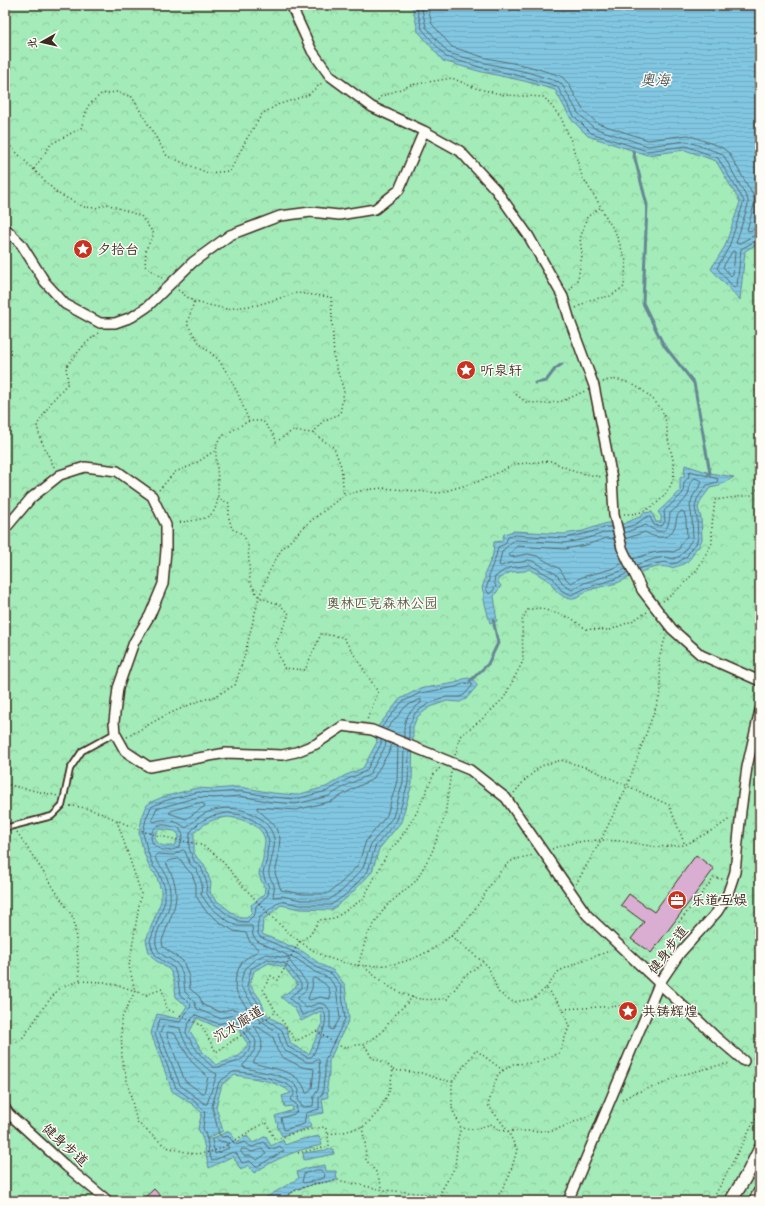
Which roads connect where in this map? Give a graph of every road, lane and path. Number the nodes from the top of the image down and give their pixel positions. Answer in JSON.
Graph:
{"nodes":[{"id":1,"x":291,"y":5,"type":"edge"},
{"id":2,"x":330,"y":76,"type":"junction"},
{"id":3,"x":372,"y":107,"type":"junction"},
{"id":4,"x":424,"y":131,"type":"junction"},
{"id":5,"x":5,"y":142,"type":"edge"},
{"id":6,"x":34,"y":169,"type":"junction"},
{"id":7,"x":601,"y":207,"type":"junction"},
{"id":8,"x":5,"y":228,"type":"edge"},
{"id":9,"x":170,"y":284,"type":"junction"},
{"id":10,"x":563,"y":297,"type":"junction"},
{"id":11,"x":194,"y":302,"type":"junction"},
{"id":12,"x":568,"y":317,"type":"junction"},
{"id":13,"x":100,"y":323,"type":"junction"},
{"id":14,"x":592,"y":382,"type":"junction"},
{"id":15,"x":513,"y":392,"type":"dead end"},
{"id":16,"x":249,"y":421,"type":"junction"},
{"id":17,"x":313,"y":433,"type":"junction"},
{"id":18,"x":216,"y":450,"type":"junction"},
{"id":19,"x":60,"y":475,"type":"junction"},
{"id":20,"x":612,"y":478,"type":"junction"},
{"id":21,"x":759,"y":489,"type":"edge"},
{"id":22,"x":344,"y":495,"type":"junction"},
{"id":23,"x":152,"y":496,"type":"junction"},
{"id":24,"x":217,"y":498,"type":"junction"},
{"id":25,"x":615,"y":518,"type":"junction"},
{"id":26,"x":166,"y":525,"type":"junction"},
{"id":27,"x":5,"y":529,"type":"edge"},
{"id":28,"x":259,"y":597,"type":"junction"},
{"id":29,"x":655,"y":608,"type":"junction"},
{"id":30,"x":669,"y":625,"type":"junction"},
{"id":31,"x":760,"y":681,"type":"edge"},
{"id":32,"x":760,"y":710,"type":"edge"},
{"id":33,"x":368,"y":729,"type":"junction"},
{"id":34,"x":117,"y":737,"type":"junction"},
{"id":35,"x":450,"y":762,"type":"junction"},
{"id":36,"x":5,"y":784,"type":"edge"},
{"id":37,"x":627,"y":786,"type":"junction"},
{"id":38,"x":64,"y":798,"type":"junction"},
{"id":39,"x":508,"y":801,"type":"junction"},
{"id":40,"x":62,"y":806,"type":"junction"},
{"id":41,"x":741,"y":811,"type":"junction"},
{"id":42,"x":117,"y":821,"type":"junction"},
{"id":43,"x":5,"y":828,"type":"edge"},
{"id":44,"x":17,"y":831,"type":"dead end"},
{"id":45,"x":600,"y":840,"type":"junction"},
{"id":46,"x":685,"y":845,"type":"junction"},
{"id":47,"x":544,"y":853,"type":"junction"},
{"id":48,"x":732,"y":881,"type":"junction"},
{"id":49,"x":572,"y":893,"type":"junction"},
{"id":50,"x":451,"y":936,"type":"junction"},
{"id":51,"x":299,"y":942,"type":"junction"},
{"id":52,"x":690,"y":942,"type":"junction"},
{"id":53,"x":620,"y":947,"type":"junction"},
{"id":54,"x":483,"y":962,"type":"junction"},
{"id":55,"x":358,"y":966,"type":"junction"},
{"id":56,"x":363,"y":966,"type":"junction"},
{"id":57,"x":80,"y":981,"type":"junction"},
{"id":58,"x":659,"y":984,"type":"junction"},
{"id":59,"x":546,"y":988,"type":"junction"},
{"id":60,"x":413,"y":997,"type":"junction"},
{"id":61,"x":650,"y":1005,"type":"junction"},
{"id":62,"x":563,"y":1010,"type":"junction"},
{"id":63,"x":276,"y":1012,"type":"junction"},
{"id":64,"x":364,"y":1044,"type":"junction"},
{"id":65,"x":5,"y":1046,"type":"edge"},
{"id":66,"x":744,"y":1061,"type":"joint"},
{"id":67,"x":393,"y":1070,"type":"junction"},
{"id":68,"x":504,"y":1071,"type":"junction"},
{"id":69,"x":452,"y":1082,"type":"junction"},
{"id":70,"x":760,"y":1107,"type":"edge"},
{"id":71,"x":5,"y":1108,"type":"edge"},
{"id":72,"x":607,"y":1108,"type":"junction"},
{"id":73,"x":362,"y":1127,"type":"junction"},
{"id":74,"x":461,"y":1128,"type":"junction"},
{"id":75,"x":508,"y":1130,"type":"junction"},
{"id":76,"x":328,"y":1134,"type":"junction"},
{"id":77,"x":760,"y":1148,"type":"edge"},
{"id":78,"x":298,"y":1152,"type":"dead end"},
{"id":79,"x":384,"y":1190,"type":"junction"},
{"id":80,"x":760,"y":1192,"type":"edge"},
{"id":81,"x":439,"y":1194,"type":"junction"},
{"id":82,"x":108,"y":1201,"type":"edge"},
{"id":83,"x":278,"y":1201,"type":"edge"},
{"id":84,"x":454,"y":1201,"type":"edge"},
{"id":85,"x":495,"y":1201,"type":"edge"},
{"id":86,"x":568,"y":1201,"type":"edge"},
{"id":87,"x":712,"y":1201,"type":"edge"},
{"id":88,"x":731,"y":1201,"type":"edge"},
{"id":89,"x":755,"y":1201,"type":"edge"}],
"edges":[{"from":1,"to":2,"type":"street"},
{"from":2,"to":3,"type":"street"},
{"from":2,"to":6,"type":"path"},
{"from":3,"to":4,"type":"street"},
{"from":3,"to":7,"type":"path"},
{"from":4,"to":9,"type":"street"},
{"from":4,"to":10,"type":"street"},
{"from":5,"to":6,"type":"path"},
{"from":6,"to":9,"type":"path"},
{"from":7,"to":10,"type":"path"},
{"from":7,"to":12,"type":"path"},
{"from":8,"to":13,"type":"street"},
{"from":9,"to":11,"type":"path"},
{"from":9,"to":13,"type":"street"},
{"from":10,"to":12,"type":"street"},
{"from":11,"to":16,"type":"path"},
{"from":11,"to":17,"type":"path"},
{"from":12,"to":14,"type":"street"},
{"from":13,"to":19,"type":"path"},
{"from":14,"to":15,"type":"path"},
{"from":14,"to":20,"type":"street"},
{"from":14,"to":25,"type":"path"},
{"from":16,"to":17,"type":"path"},
{"from":16,"to":18,"type":"path"},
{"from":17,"to":22,"type":"path"},
{"from":18,"to":23,"type":"path"},
{"from":18,"to":24,"type":"path"},
{"from":19,"to":23,"type":"street"},
{"from":19,"to":27,"type":"street"},
{"from":20,"to":22,"type":"path"},
{"from":20,"to":25,"type":"street"},
{"from":21,"to":29,"type":"path"},
{"from":22,"to":28,"type":"path"},
{"from":23,"to":26,"type":"street"},
{"from":24,"to":26,"type":"path"},
{"from":24,"to":28,"type":"path"},
{"from":25,"to":29,"type":"street"},
{"from":26,"to":34,"type":"street"},
{"from":28,"to":33,"type":"path"},
{"from":28,"to":34,"type":"path"},
{"from":29,"to":30,"type":"street"},
{"from":29,"to":35,"type":"path"},
{"from":30,"to":31,"type":"street"},
{"from":30,"to":37,"type":"path"},
{"from":32,"to":41,"type":"street","name":"健身步道"},
{"from":33,"to":34,"type":"street"},
{"from":33,"to":35,"type":"street"},
{"from":34,"to":38,"type":"lane"},
{"from":35,"to":39,"type":"street"},
{"from":35,"to":51,"type":"path"},
{"from":35,"to":55,"type":"path"},
{"from":36,"to":38,"type":"path"},
{"from":37,"to":39,"type":"path"},
{"from":37,"to":45,"type":"path"},
{"from":37,"to":46,"type":"path"},
{"from":38,"to":40,"type":"lane"},
{"from":39,"to":47,"type":"street"},
{"from":40,"to":42,"type":"path"},
{"from":40,"to":43,"type":"lane"},
{"from":41,"to":46,"type":"path"},
{"from":41,"to":48,"type":"street","name":"健身步道"},
{"from":42,"to":51,"type":"path"},
{"from":42,"to":76,"type":"path"},
{"from":44,"to":57,"type":"path"},
{"from":45,"to":46,"type":"path"},
{"from":45,"to":47,"type":"path"},
{"from":45,"to":49,"type":"path"},
{"from":47,"to":49,"type":"street"},
{"from":47,"to":50,"type":"path"},
{"from":48,"to":52,"type":"street","name":"健身步道"},
{"from":48,"to":52,"type":"path"},
{"from":49,"to":53,"type":"street"},
{"from":50,"to":54,"type":"path"},
{"from":50,"to":56,"type":"path"},
{"from":51,"to":55,"type":"path"},
{"from":51,"to":63,"type":"path","name":"沉水廊道"},
{"from":52,"to":58,"type":"street","name":"健身步道"},
{"from":53,"to":58,"type":"street"},
{"from":53,"to":59,"type":"path"},
{"from":54,"to":59,"type":"path"},
{"from":54,"to":60,"type":"path"},
{"from":55,"to":56,"type":"path"},
{"from":56,"to":60,"type":"path"},
{"from":57,"to":63,"type":"path","name":"沉水廊道","bridge":true},
{"from":57,"to":65,"type":"path"},
{"from":58,"to":61,"type":"street","name":"健身步道"},
{"from":58,"to":66,"type":"street"},
{"from":59,"to":62,"type":"path"},
{"from":60,"to":64,"type":"path"},
{"from":61,"to":62,"type":"path"},
{"from":61,"to":72,"type":"street","name":"健身步道"},
{"from":62,"to":68,"type":"path"},
{"from":63,"to":64,"type":"path","name":"沉水廊道"},
{"from":64,"to":67,"type":"path"},
{"from":66,"to":72,"type":"path"},
{"from":67,"to":69,"type":"path"},
{"from":67,"to":73,"type":"path"},
{"from":68,"to":69,"type":"path"},
{"from":68,"to":75,"type":"path"},
{"from":69,"to":74,"type":"path"},
{"from":70,"to":87,"type":"path"},
{"from":71,"to":82,"type":"street","name":"健身步道"},
{"from":72,"to":75,"type":"path"},
{"from":72,"to":86,"type":"street","name":"健身步道"},
{"from":73,"to":76,"type":"path"},
{"from":73,"to":79,"type":"path"},
{"from":74,"to":75,"type":"path"},
{"from":74,"to":81,"type":"path"},
{"from":75,"to":85,"type":"path"},
{"from":76,"to":78,"type":"path"},
{"from":77,"to":88,"type":"main road"},
{"from":79,"to":81,"type":"path"},
{"from":79,"to":83,"type":"path"},
{"from":80,"to":89,"type":"main road"},
{"from":81,"to":84,"type":"path"}]}
